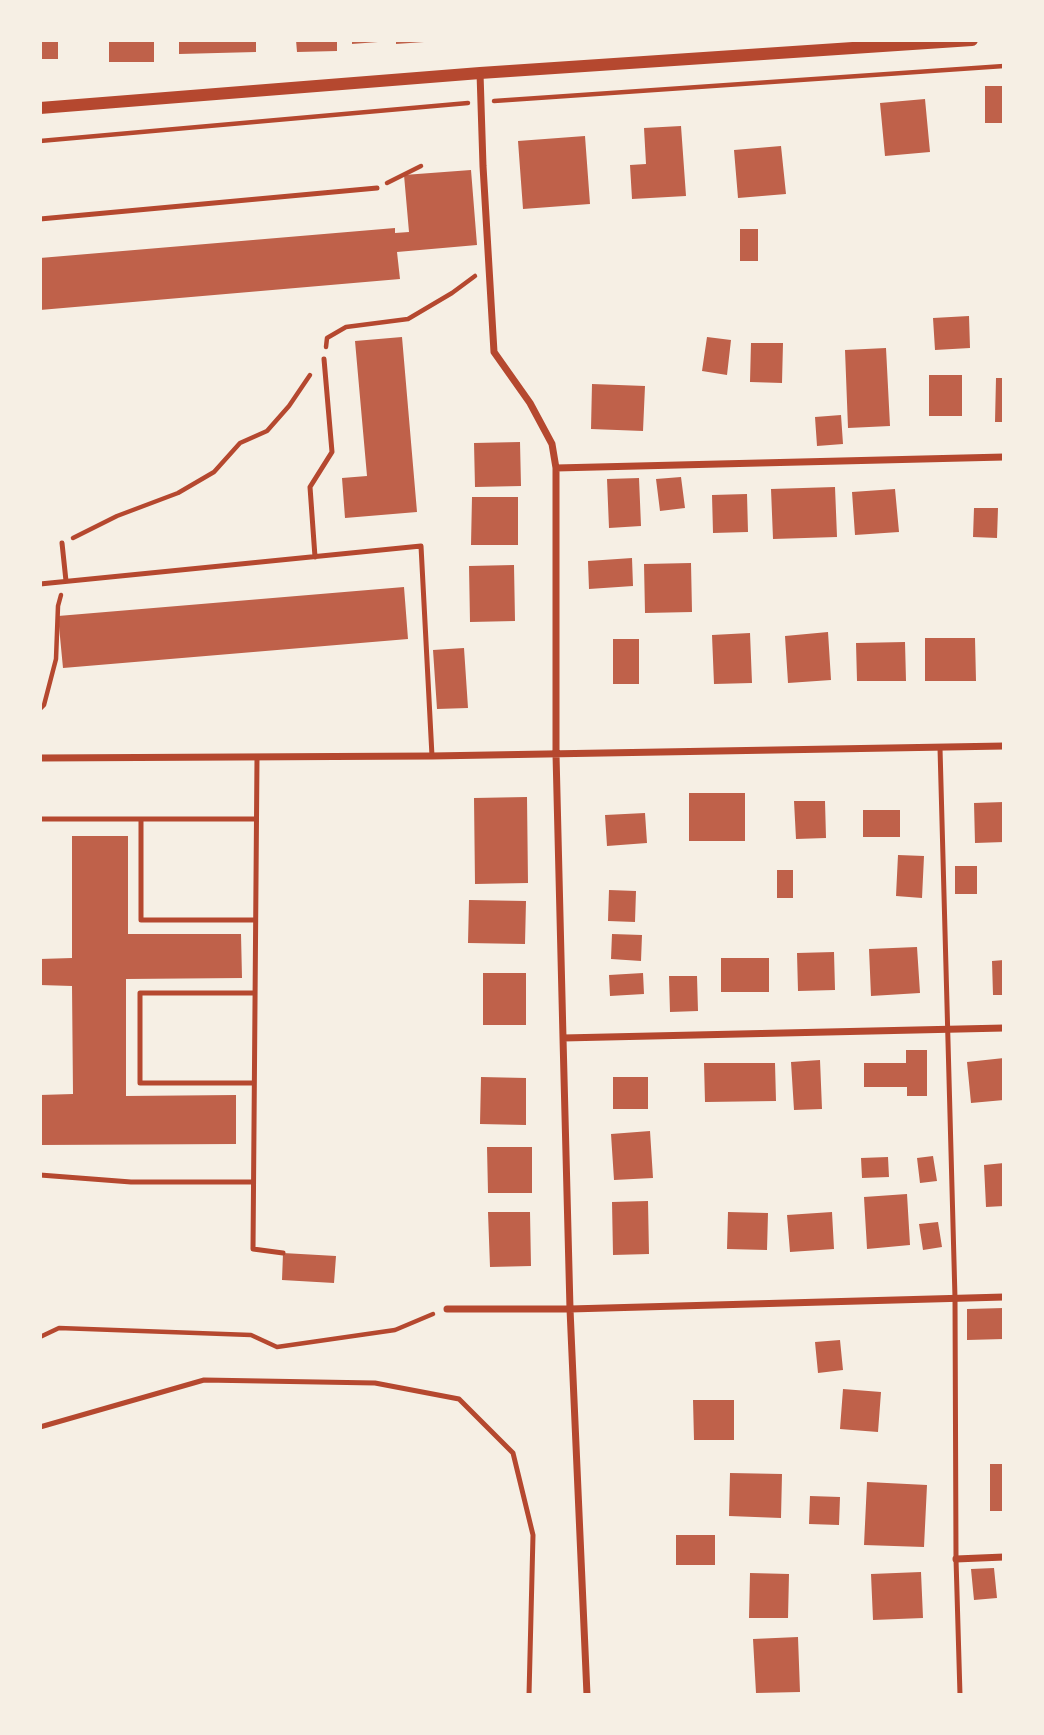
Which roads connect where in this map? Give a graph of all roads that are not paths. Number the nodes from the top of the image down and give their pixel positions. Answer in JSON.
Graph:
{"nodes":[{"id":1,"x":972,"y":40,"type":"edge"},
{"id":2,"x":870,"y":44,"type":"edge"},
{"id":3,"x":481,"y":73,"type":"junction"},
{"id":4,"x":40,"y":108,"type":"edge"},
{"id":5,"x":377,"y":188,"type":"road end"},
{"id":6,"x":40,"y":219,"type":"edge"},
{"id":7,"x":324,"y":359,"type":"road end"},
{"id":8,"x":1004,"y":457,"type":"edge"},
{"id":9,"x":556,"y":468,"type":"junction"},
{"id":10,"x":62,"y":543,"type":"road end"},
{"id":11,"x":316,"y":556,"type":"junction"},
{"id":12,"x":66,"y":581,"type":"junction"},
{"id":13,"x":40,"y":583,"type":"edge"},
{"id":14,"x":1004,"y":746,"type":"edge"},
{"id":15,"x":940,"y":748,"type":"junction"},
{"id":16,"x":556,"y":754,"type":"junction"},
{"id":17,"x":257,"y":757,"type":"junction"},
{"id":18,"x":432,"y":757,"type":"junction"},
{"id":19,"x":40,"y":758,"type":"edge"},
{"id":20,"x":40,"y":818,"type":"edge"},
{"id":21,"x":141,"y":818,"type":"junction"},
{"id":22,"x":256,"y":818,"type":"junction"},
{"id":23,"x":255,"y":920,"type":"junction"},
{"id":24,"x":255,"y":993,"type":"junction"},
{"id":25,"x":947,"y":1028,"type":"junction"},
{"id":26,"x":1004,"y":1028,"type":"edge"},
{"id":27,"x":563,"y":1038,"type":"junction"},
{"id":28,"x":254,"y":1083,"type":"junction"},
{"id":29,"x":40,"y":1175,"type":"edge"},
{"id":30,"x":253,"y":1182,"type":"junction"},
{"id":31,"x":283,"y":1253,"type":"dead end"},
{"id":32,"x":1004,"y":1297,"type":"edge"},
{"id":33,"x":955,"y":1298,"type":"junction"},
{"id":34,"x":447,"y":1309,"type":"road end"},
{"id":35,"x":570,"y":1309,"type":"junction"},
{"id":36,"x":40,"y":1427,"type":"edge"},
{"id":37,"x":1004,"y":1557,"type":"edge"},
{"id":38,"x":957,"y":1559,"type":"junction"},
{"id":39,"x":529,"y":1695,"type":"edge"},
{"id":40,"x":587,"y":1695,"type":"edge"},
{"id":41,"x":960,"y":1695,"type":"edge"}],
"edges":[{"from":1,"to":2,"type":"street"},
{"from":2,"to":3,"type":"street"},
{"from":3,"to":4,"type":"street"},
{"from":3,"to":9,"type":"street"},
{"from":5,"to":6,"type":"lane"},
{"from":7,"to":11,"type":"lane"},
{"from":8,"to":9,"type":"street"},
{"from":9,"to":16,"type":"street"},
{"from":10,"to":12,"type":"lane"},
{"from":11,"to":12,"type":"lane"},
{"from":11,"to":18,"type":"lane"},
{"from":12,"to":13,"type":"lane"},
{"from":14,"to":15,"type":"street"},
{"from":15,"to":16,"type":"street"},
{"from":15,"to":25,"type":"lane"},
{"from":16,"to":18,"type":"street"},
{"from":16,"to":27,"type":"street"},
{"from":17,"to":18,"type":"street"},
{"from":17,"to":19,"type":"street"},
{"from":17,"to":22,"type":"lane"},
{"from":20,"to":21,"type":"lane"},
{"from":21,"to":22,"type":"lane"},
{"from":21,"to":23,"type":"lane"},
{"from":22,"to":23,"type":"lane"},
{"from":23,"to":24,"type":"lane"},
{"from":24,"to":28,"type":"lane"},
{"from":24,"to":28,"type":"lane"},
{"from":25,"to":26,"type":"street"},
{"from":25,"to":27,"type":"street"},
{"from":25,"to":33,"type":"lane"},
{"from":27,"to":35,"type":"street"},
{"from":28,"to":30,"type":"lane"},
{"from":29,"to":30,"type":"lane"},
{"from":30,"to":31,"type":"lane"},
{"from":32,"to":33,"type":"street"},
{"from":33,"to":35,"type":"street"},
{"from":33,"to":38,"type":"lane"},
{"from":34,"to":35,"type":"street"},
{"from":35,"to":40,"type":"street"},
{"from":36,"to":39,"type":"lane"},
{"from":37,"to":38,"type":"street"},
{"from":38,"to":41,"type":"lane"}]}
